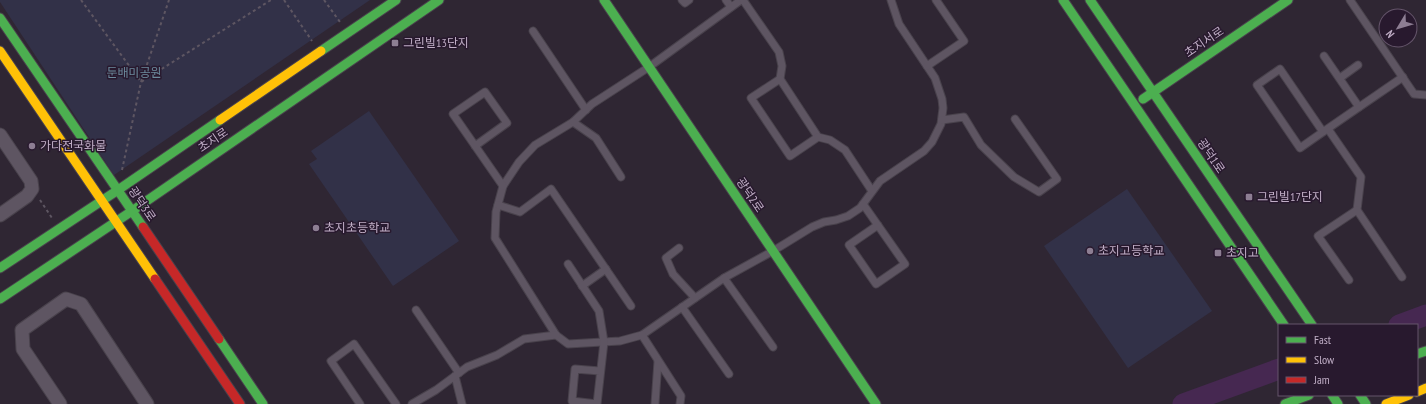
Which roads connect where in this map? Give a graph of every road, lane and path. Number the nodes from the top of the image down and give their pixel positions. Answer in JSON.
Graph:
{"nodes":[{"id":1,"x":81,"y":0,"type":"edge"},
{"id":2,"x":169,"y":0,"type":"edge"},
{"id":3,"x":271,"y":0,"type":"edge"},
{"id":4,"x":284,"y":0,"type":"edge"},
{"id":5,"x":324,"y":0,"type":"edge"},
{"id":6,"x":396,"y":0,"type":"edge"},
{"id":7,"x":439,"y":0,"type":"edge"},
{"id":8,"x":604,"y":0,"type":"edge"},
{"id":9,"x":682,"y":0,"type":"edge"},
{"id":10,"x":689,"y":0,"type":"edge"},
{"id":11,"x":726,"y":0,"type":"edge"},
{"id":12,"x":742,"y":0,"type":"edge"},
{"id":13,"x":892,"y":0,"type":"edge"},
{"id":14,"x":936,"y":0,"type":"edge"},
{"id":15,"x":1062,"y":0,"type":"edge"},
{"id":16,"x":1090,"y":0,"type":"edge"},
{"id":17,"x":1288,"y":0,"type":"edge"},
{"id":18,"x":1350,"y":0,"type":"edge"},
{"id":19,"x":732,"y":7,"type":"junction"},
{"id":20,"x":0,"y":18,"type":"edge"},
{"id":21,"x":533,"y":31,"type":"dead end"},
{"id":22,"x":348,"y":33,"type":"junction"},
{"id":23,"x":0,"y":51,"type":"edge"},
{"id":24,"x":320,"y":52,"type":"junction"},
{"id":25,"x":1324,"y":56,"type":"dead end"},
{"id":26,"x":1358,"y":65,"type":"dead end"},
{"id":27,"x":927,"y":66,"type":"junction"},
{"id":28,"x":649,"y":67,"type":"junction"},
{"id":29,"x":1403,"y":77,"type":"junction"},
{"id":30,"x":1340,"y":78,"type":"junction"},
{"id":31,"x":780,"y":79,"type":"junction"},
{"id":32,"x":141,"y":82,"type":"junction"},
{"id":33,"x":1153,"y":91,"type":"junction"},
{"id":34,"x":1426,"y":95,"type":"edge"},
{"id":35,"x":1134,"y":105,"type":"junction"},
{"id":36,"x":1359,"y":107,"type":"junction"},
{"id":37,"x":586,"y":110,"type":"junction"},
{"id":38,"x":1015,"y":119,"type":"dead end"},
{"id":39,"x":942,"y":120,"type":"junction"},
{"id":40,"x":573,"y":122,"type":"junction"},
{"id":41,"x":1326,"y":130,"type":"junction"},
{"id":42,"x":0,"y":136,"type":"edge"},
{"id":43,"x":818,"y":137,"type":"junction"},
{"id":44,"x":475,"y":146,"type":"junction"},
{"id":45,"x":621,"y":177,"type":"dead end"},
{"id":46,"x":503,"y":186,"type":"junction"},
{"id":47,"x":32,"y":189,"type":"junction"},
{"id":48,"x":118,"y":190,"type":"junction"},
{"id":49,"x":872,"y":191,"type":"junction"},
{"id":50,"x":102,"y":200,"type":"junction"},
{"id":51,"x":863,"y":204,"type":"junction"},
{"id":52,"x":498,"y":205,"type":"junction"},
{"id":53,"x":132,"y":210,"type":"junction"},
{"id":54,"x":1357,"y":210,"type":"junction"},
{"id":55,"x":0,"y":215,"type":"edge"},
{"id":56,"x":116,"y":222,"type":"junction"},
{"id":57,"x":878,"y":226,"type":"junction"},
{"id":58,"x":59,"y":229,"type":"junction"},
{"id":59,"x":679,"y":248,"type":"dead end"},
{"id":60,"x":773,"y":251,"type":"junction"},
{"id":61,"x":568,"y":264,"type":"dead end"},
{"id":62,"x":0,"y":268,"type":"edge"},
{"id":63,"x":606,"y":268,"type":"junction"},
{"id":64,"x":1402,"y":277,"type":"dead end"},
{"id":65,"x":724,"y":278,"type":"junction"},
{"id":66,"x":1349,"y":280,"type":"dead end"},
{"id":67,"x":582,"y":286,"type":"junction"},
{"id":68,"x":695,"y":298,"type":"junction"},
{"id":69,"x":0,"y":299,"type":"edge"},
{"id":70,"x":632,"y":306,"type":"dead end"},
{"id":71,"x":682,"y":307,"type":"junction"},
{"id":72,"x":416,"y":310,"type":"dead end"},
{"id":73,"x":1283,"y":324,"type":"edge"},
{"id":74,"x":1311,"y":324,"type":"edge"},
{"id":75,"x":556,"y":335,"type":"junction"},
{"id":76,"x":642,"y":335,"type":"junction"},
{"id":77,"x":604,"y":342,"type":"junction"},
{"id":78,"x":772,"y":347,"type":"dead end"},
{"id":79,"x":658,"y":361,"type":"junction"},
{"id":80,"x":600,"y":371,"type":"junction"},
{"id":81,"x":729,"y":374,"type":"dead end"},
{"id":82,"x":457,"y":375,"type":"junction"},
{"id":83,"x":1306,"y":396,"type":"edge"},
{"id":84,"x":1406,"y":396,"type":"edge"},
{"id":85,"x":60,"y":404,"type":"edge"},
{"id":86,"x":147,"y":404,"type":"edge"},
{"id":87,"x":240,"y":404,"type":"edge"},
{"id":88,"x":263,"y":404,"type":"edge"},
{"id":89,"x":360,"y":404,"type":"edge"},
{"id":90,"x":396,"y":404,"type":"edge"},
{"id":91,"x":412,"y":404,"type":"edge"},
{"id":92,"x":462,"y":404,"type":"edge"},
{"id":93,"x":655,"y":404,"type":"edge"},
{"id":94,"x":680,"y":404,"type":"edge"},
{"id":95,"x":876,"y":404,"type":"edge"},
{"id":96,"x":1284,"y":404,"type":"edge"},
{"id":97,"x":1386,"y":404,"type":"edge"}],
"edges":[{"from":1,"to":32,"type":"path"},
{"from":2,"to":32,"type":"path"},
{"from":3,"to":32,"type":"path"},
{"from":4,"to":24,"type":"path"},
{"from":5,"to":22,"type":"path"},
{"from":6,"to":22,"type":"street","name":"초지로"},
{"from":7,"to":53,"type":"street","name":"초지로"},
{"from":8,"to":28,"type":"street","name":"광덕2로"},
{"from":9,"to":10,"type":"lane"},
{"from":11,"to":19,"type":"lane"},
{"from":12,"to":19,"type":"lane"},
{"from":12,"to":31,"type":"lane"},
{"from":13,"to":27,"type":"lane"},
{"from":14,"to":27,"type":"lane"},
{"from":15,"to":35,"type":"street"},
{"from":16,"to":33,"type":"street","name":"광덕1로"},
{"from":17,"to":33,"type":"street","name":"초지서로"},
{"from":18,"to":29,"type":"lane"},
{"from":19,"to":28,"type":"lane"},
{"from":20,"to":48,"type":"street","name":"광덕3로"},
{"from":21,"to":37,"type":"lane"},
{"from":22,"to":24,"type":"street","name":"초지로"},
{"from":23,"to":50,"type":"street"},
{"from":24,"to":48,"type":"street","name":"초지로"},
{"from":25,"to":30,"type":"lane"},
{"from":26,"to":30,"type":"lane"},
{"from":27,"to":39,"type":"lane"},
{"from":28,"to":37,"type":"lane"},
{"from":28,"to":60,"type":"street","name":"광덕2로"},
{"from":29,"to":34,"type":"lane"},
{"from":29,"to":36,"type":"lane"},
{"from":30,"to":36,"type":"lane"},
{"from":31,"to":43,"type":"lane"},
{"from":31,"to":43,"type":"lane"},
{"from":32,"to":48,"type":"path"},
{"from":33,"to":35,"type":"street","name":"초지서로"},
{"from":33,"to":74,"type":"street","name":"광덕1로"},
{"from":35,"to":73,"type":"street"},
{"from":36,"to":41,"type":"lane"},
{"from":37,"to":40,"type":"lane"},
{"from":38,"to":39,"type":"lane"},
{"from":39,"to":49,"type":"lane"},
{"from":40,"to":45,"type":"lane"},
{"from":40,"to":46,"type":"lane"},
{"from":41,"to":41,"type":"lane"},
{"from":41,"to":54,"type":"lane"},
{"from":42,"to":47,"type":"street"},
{"from":43,"to":49,"type":"lane"},
{"from":44,"to":44,"type":"lane"},
{"from":44,"to":46,"type":"lane"},
{"from":46,"to":52,"type":"lane"},
{"from":47,"to":55,"type":"street"},
{"from":47,"to":58,"type":"path"},
{"from":48,"to":50,"type":"street","name":"초지로"},
{"from":48,"to":53,"type":"street","name":"광덕3로"},
{"from":49,"to":51,"type":"lane"},
{"from":50,"to":56,"type":"street"},
{"from":50,"to":58,"type":"street","name":"초지로"},
{"from":51,"to":57,"type":"lane"},
{"from":51,"to":60,"type":"lane"},
{"from":52,"to":63,"type":"lane"},
{"from":52,"to":75,"type":"lane"},
{"from":53,"to":56,"type":"street","name":"초지로"},
{"from":53,"to":88,"type":"street","name":"광덕3로"},
{"from":54,"to":64,"type":"lane"},
{"from":54,"to":66,"type":"lane"},
{"from":56,"to":69,"type":"street","name":"초지로"},
{"from":56,"to":87,"type":"street"},
{"from":57,"to":57,"type":"lane"},
{"from":58,"to":62,"type":"street","name":"초지로"},
{"from":59,"to":68,"type":"lane"},
{"from":60,"to":65,"type":"lane"},
{"from":60,"to":95,"type":"street","name":"광덕2로"},
{"from":61,"to":67,"type":"lane"},
{"from":63,"to":67,"type":"lane"},
{"from":63,"to":70,"type":"lane"},
{"from":65,"to":68,"type":"lane"},
{"from":65,"to":78,"type":"lane"},
{"from":67,"to":77,"type":"lane"},
{"from":68,"to":71,"type":"lane"},
{"from":71,"to":76,"type":"lane"},
{"from":71,"to":81,"type":"lane"},
{"from":72,"to":82,"type":"lane"},
{"from":75,"to":77,"type":"lane"},
{"from":75,"to":82,"type":"lane"},
{"from":76,"to":77,"type":"lane"},
{"from":76,"to":79,"type":"lane"},
{"from":77,"to":80,"type":"lane"},
{"from":79,"to":93,"type":"lane"},
{"from":79,"to":94,"type":"lane"},
{"from":80,"to":80,"type":"lane"},
{"from":82,"to":91,"type":"lane"},
{"from":82,"to":92,"type":"lane"},
{"from":83,"to":96,"type":"street"},
{"from":84,"to":97,"type":"street"},
{"from":85,"to":86,"type":"street"},
{"from":89,"to":90,"type":"lane"}]}
